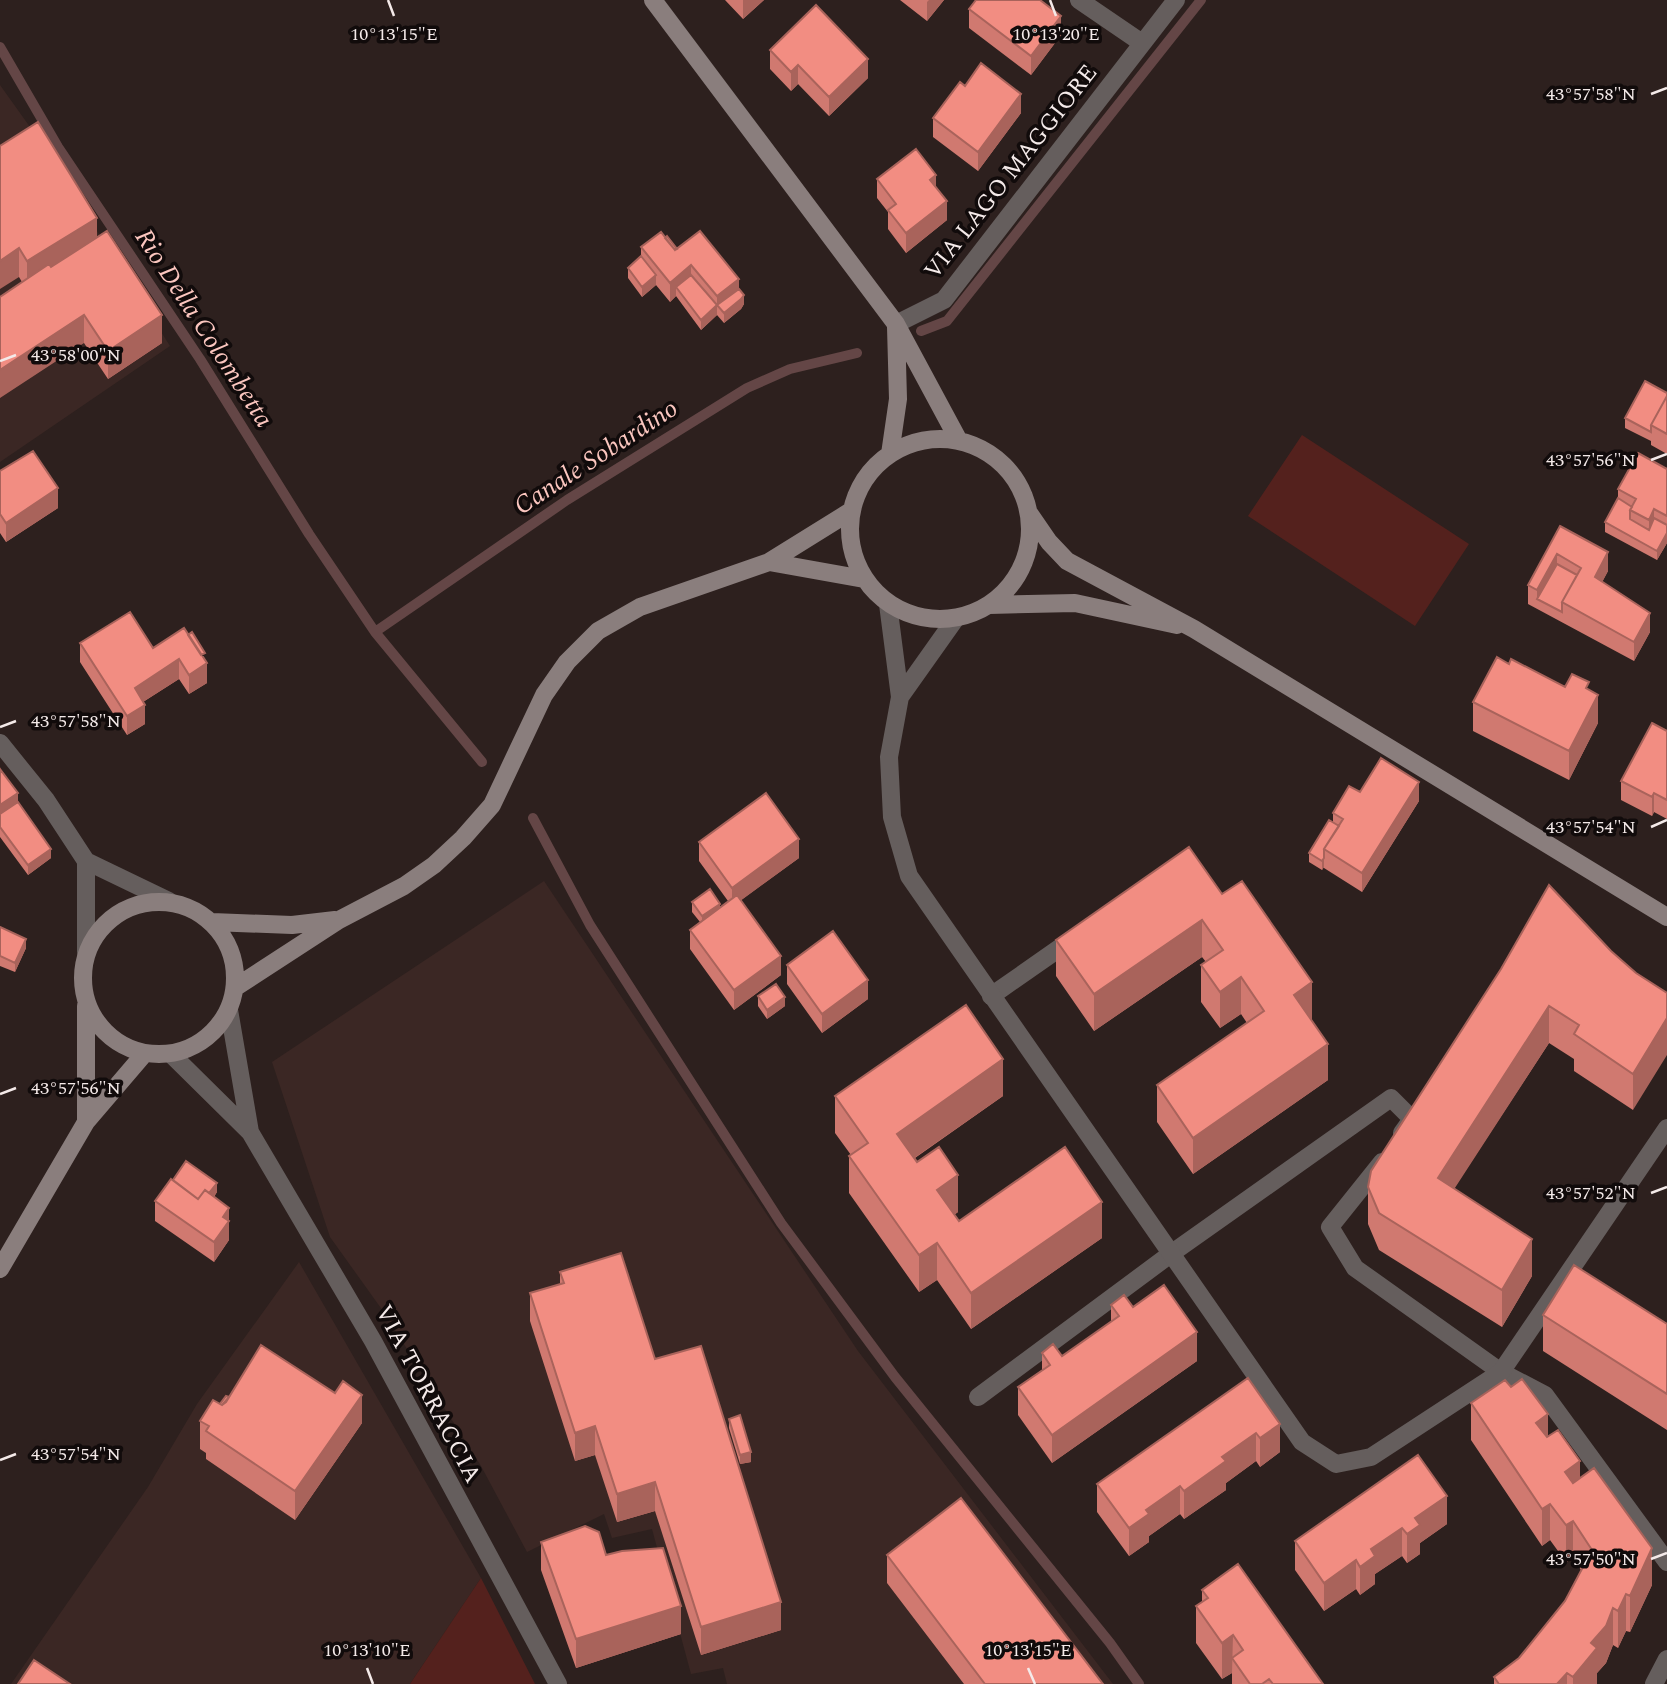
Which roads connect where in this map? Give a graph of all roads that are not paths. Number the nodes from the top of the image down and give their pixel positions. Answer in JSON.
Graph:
{"nodes":[{"id":1,"x":653,"y":0,"type":"edge"},
{"id":2,"x":1079,"y":0,"type":"edge"},
{"id":3,"x":1176,"y":0,"type":"edge"},
{"id":4,"x":1142,"y":43,"type":"junction"},
{"id":5,"x":896,"y":324,"type":"junction"},
{"id":6,"x":959,"y":441,"type":"junction"},
{"id":7,"x":890,"y":454,"type":"junction"},
{"id":8,"x":851,"y":511,"type":"junction"},
{"id":9,"x":1029,"y":513,"type":"junction"},
{"id":10,"x":769,"y":562,"type":"junction"},
{"id":11,"x":864,"y":579,"type":"junction"},
{"id":12,"x":888,"y":604,"type":"junction"},
{"id":13,"x":989,"y":605,"type":"junction"},
{"id":14,"x":956,"y":618,"type":"junction"},
{"id":15,"x":1194,"y":629,"type":"junction"},
{"id":16,"x":900,"y":697,"type":"junction"},
{"id":17,"x":0,"y":743,"type":"edge"},
{"id":18,"x":86,"y":862,"type":"junction"},
{"id":19,"x":169,"y":901,"type":"junction"},
{"id":20,"x":1667,"y":916,"type":"edge"},
{"id":21,"x":339,"y":920,"type":"junction"},
{"id":22,"x":212,"y":922,"type":"junction"},
{"id":23,"x":1089,"y":927,"type":"edge"},
{"id":24,"x":86,"y":951,"type":"junction"},
{"id":25,"x":236,"y":987,"type":"junction"},
{"id":26,"x":991,"y":996,"type":"junction"},
{"id":27,"x":86,"y":1004,"type":"junction"},
{"id":28,"x":229,"y":1010,"type":"junction"},
{"id":29,"x":145,"y":1053,"type":"junction"},
{"id":30,"x":171,"y":1054,"type":"junction"},
{"id":31,"x":86,"y":1122,"type":"junction"},
{"id":32,"x":1667,"y":1128,"type":"edge"},
{"id":33,"x":250,"y":1132,"type":"junction"},
{"id":34,"x":1172,"y":1253,"type":"junction"},
{"id":35,"x":0,"y":1269,"type":"edge"},
{"id":36,"x":1501,"y":1372,"type":"junction"},
{"id":37,"x":978,"y":1397,"type":"dead end"},
{"id":38,"x":1667,"y":1562,"type":"edge"},
{"id":39,"x":1667,"y":1659,"type":"edge"},
{"id":40,"x":558,"y":1684,"type":"edge"},
{"id":41,"x":1654,"y":1684,"type":"edge"}],
"edges":[{"from":1,"to":5,"type":"main road"},
{"from":2,"to":4,"type":"street"},
{"from":3,"to":4,"type":"street","name":"VIA LAGO MAGGIORE"},
{"from":4,"to":5,"type":"street","name":"VIA LAGO MAGGIORE"},
{"from":5,"to":6,"type":"main road"},
{"from":5,"to":7,"type":"main road"},
{"from":6,"to":7,"type":"main road"},
{"from":6,"to":9,"type":"main road"},
{"from":7,"to":8,"type":"main road"},
{"from":8,"to":10,"type":"main road"},
{"from":8,"to":11,"type":"main road"},
{"from":9,"to":13,"type":"main road"},
{"from":9,"to":15,"type":"main road"},
{"from":10,"to":11,"type":"main road"},
{"from":10,"to":21,"type":"main road"},
{"from":11,"to":12,"type":"main road"},
{"from":12,"to":14,"type":"main road"},
{"from":12,"to":16,"type":"street"},
{"from":13,"to":14,"type":"main road"},
{"from":13,"to":15,"type":"main road"},
{"from":14,"to":16,"type":"street"},
{"from":15,"to":20,"type":"main road"},
{"from":16,"to":26,"type":"street"},
{"from":17,"to":18,"type":"street"},
{"from":18,"to":19,"type":"street"},
{"from":18,"to":24,"type":"street"},
{"from":19,"to":22,"type":"main road"},
{"from":19,"to":24,"type":"main road"},
{"from":21,"to":22,"type":"main road"},
{"from":21,"to":25,"type":"main road"},
{"from":22,"to":25,"type":"main road"},
{"from":23,"to":26,"type":"street"},
{"from":24,"to":27,"type":"main road"},
{"from":25,"to":28,"type":"main road"},
{"from":26,"to":34,"type":"street"},
{"from":27,"to":29,"type":"main road"},
{"from":27,"to":31,"type":"main road"},
{"from":28,"to":30,"type":"main road"},
{"from":28,"to":33,"type":"street","name":"VIA TORRACCIA"},
{"from":29,"to":30,"type":"main road"},
{"from":29,"to":31,"type":"main road"},
{"from":30,"to":33,"type":"street","name":"VIA TORRACCIA"},
{"from":31,"to":35,"type":"main road"},
{"from":32,"to":36,"type":"street"},
{"from":33,"to":40,"type":"street","name":"VIA TORRACCIA"},
{"from":34,"to":36,"type":"street"},
{"from":34,"to":36,"type":"street"},
{"from":34,"to":37,"type":"street"},
{"from":36,"to":38,"type":"street"},
{"from":39,"to":41,"type":"street"}]}
